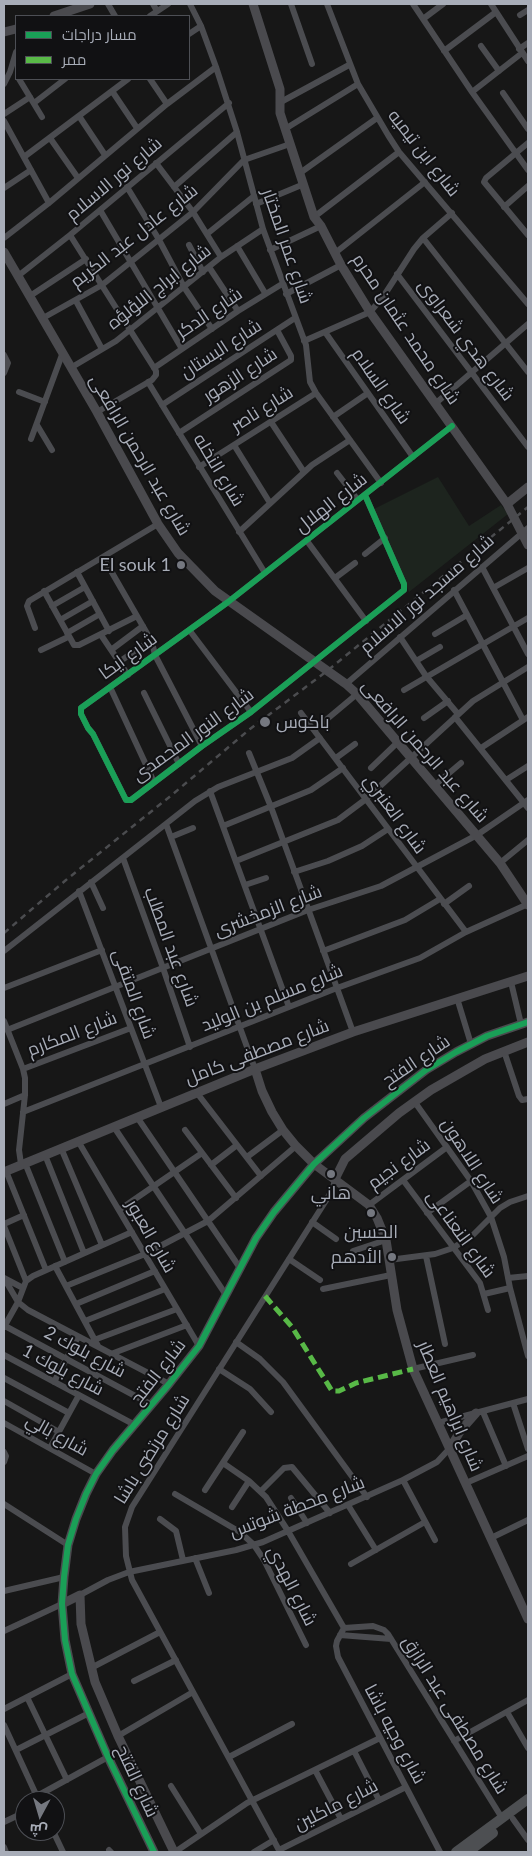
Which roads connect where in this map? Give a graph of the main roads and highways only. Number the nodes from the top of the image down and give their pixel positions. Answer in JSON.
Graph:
{"nodes":[{"id":1,"x":528,"y":1799,"type":"edge"},
{"id":2,"x":528,"y":1807,"type":"edge"},
{"id":3,"x":507,"y":1819,"type":"junction"},
{"id":4,"x":456,"y":1852,"type":"edge"},
{"id":5,"x":468,"y":1852,"type":"edge"}],
"edges":[{"from":1,"to":3,"type":"main road"},
{"from":2,"to":3,"type":"main road"},
{"from":3,"to":4,"type":"main road"},
{"from":3,"to":5,"type":"main road"}]}
